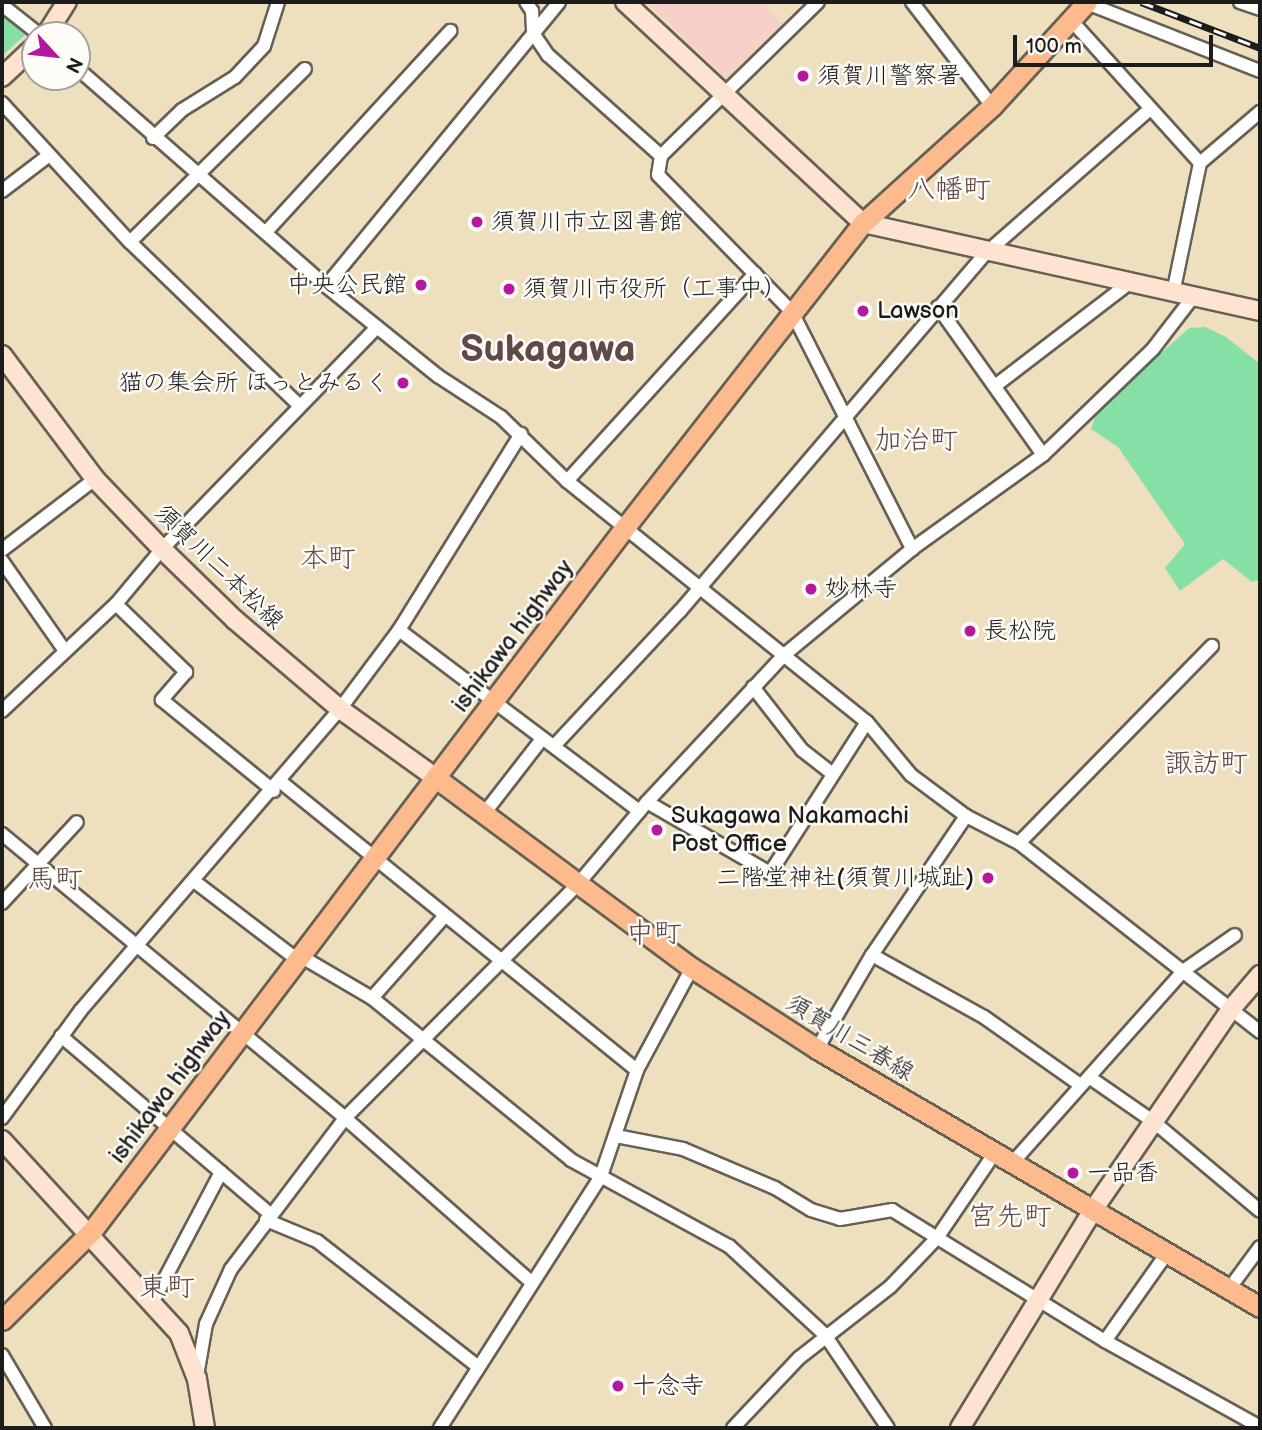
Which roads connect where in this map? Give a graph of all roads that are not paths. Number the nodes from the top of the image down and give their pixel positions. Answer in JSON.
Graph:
{"nodes":[{"id":1,"x":67,"y":2,"type":"edge"},
{"id":2,"x":278,"y":2,"type":"edge"},
{"id":3,"x":526,"y":2,"type":"edge"},
{"id":4,"x":559,"y":2,"type":"edge"},
{"id":5,"x":625,"y":2,"type":"edge"},
{"id":6,"x":818,"y":2,"type":"edge"},
{"id":7,"x":912,"y":2,"type":"edge"},
{"id":8,"x":1086,"y":2,"type":"edge"},
{"id":9,"x":1240,"y":2,"type":"edge"},
{"id":10,"x":2,"y":5,"type":"edge"},
{"id":11,"x":1260,"y":9,"type":"edge"},
{"id":12,"x":1070,"y":19,"type":"junction"},
{"id":13,"x":22,"y":21,"type":"edge"},
{"id":14,"x":55,"y":21,"type":"edge"},
{"id":15,"x":450,"y":31,"type":"dead end"},
{"id":16,"x":533,"y":33,"type":"junction"},
{"id":17,"x":21,"y":59,"type":"edge"},
{"id":18,"x":305,"y":69,"type":"dead end"},
{"id":19,"x":1260,"y":71,"type":"edge"},
{"id":20,"x":2,"y":77,"type":"edge"},
{"id":21,"x":91,"y":81,"type":"edge"},
{"id":22,"x":723,"y":95,"type":"junction"},
{"id":23,"x":2,"y":103,"type":"edge"},
{"id":24,"x":992,"y":106,"type":"junction"},
{"id":25,"x":1150,"y":109,"type":"junction"},
{"id":26,"x":1260,"y":112,"type":"edge"},
{"id":27,"x":153,"y":138,"type":"junction"},
{"id":28,"x":48,"y":156,"type":"junction"},
{"id":29,"x":661,"y":156,"type":"junction"},
{"id":30,"x":1200,"y":163,"type":"junction"},
{"id":31,"x":201,"y":174,"type":"junction"},
{"id":32,"x":2,"y":191,"type":"edge"},
{"id":33,"x":863,"y":223,"type":"junction"},
{"id":34,"x":266,"y":232,"type":"junction"},
{"id":35,"x":130,"y":242,"type":"junction"},
{"id":36,"x":986,"y":253,"type":"junction"},
{"id":37,"x":755,"y":274,"type":"junction"},
{"id":38,"x":1129,"y":283,"type":"junction"},
{"id":39,"x":326,"y":286,"type":"junction"},
{"id":40,"x":1172,"y":293,"type":"junction"},
{"id":41,"x":1193,"y":297,"type":"junction"},
{"id":42,"x":938,"y":307,"type":"junction"},
{"id":43,"x":1260,"y":311,"type":"edge"},
{"id":44,"x":792,"y":312,"type":"junction"},
{"id":45,"x":377,"y":327,"type":"junction"},
{"id":46,"x":2,"y":355,"type":"edge"},
{"id":47,"x":995,"y":386,"type":"junction"},
{"id":48,"x":299,"y":405,"type":"junction"},
{"id":49,"x":848,"y":419,"type":"junction"},
{"id":50,"x":521,"y":434,"type":"junction"},
{"id":51,"x":1043,"y":455,"type":"junction"},
{"id":52,"x":95,"y":479,"type":"junction"},
{"id":53,"x":567,"y":481,"type":"junction"},
{"id":54,"x":625,"y":526,"type":"junction"},
{"id":55,"x":162,"y":549,"type":"junction"},
{"id":56,"x":912,"y":549,"type":"junction"},
{"id":57,"x":2,"y":550,"type":"edge"},
{"id":58,"x":2,"y":561,"type":"edge"},
{"id":59,"x":700,"y":587,"type":"junction"},
{"id":60,"x":116,"y":604,"type":"junction"},
{"id":61,"x":399,"y":630,"type":"junction"},
{"id":62,"x":1212,"y":646,"type":"dead end"},
{"id":63,"x":65,"y":651,"type":"junction"},
{"id":64,"x":784,"y":655,"type":"junction"},
{"id":65,"x":753,"y":687,"type":"junction"},
{"id":66,"x":494,"y":702,"type":"junction"},
{"id":67,"x":340,"y":709,"type":"junction"},
{"id":68,"x":2,"y":711,"type":"edge"},
{"id":69,"x":867,"y":722,"type":"junction"},
{"id":70,"x":548,"y":743,"type":"junction"},
{"id":71,"x":834,"y":774,"type":"junction"},
{"id":72,"x":436,"y":778,"type":"junction"},
{"id":73,"x":278,"y":786,"type":"junction"},
{"id":74,"x":643,"y":806,"type":"junction"},
{"id":75,"x":483,"y":815,"type":"junction"},
{"id":76,"x":966,"y":816,"type":"junction"},
{"id":77,"x":77,"y":822,"type":"dead end"},
{"id":78,"x":2,"y":834,"type":"edge"},
{"id":79,"x":1019,"y":842,"type":"junction"},
{"id":80,"x":377,"y":860,"type":"junction"},
{"id":81,"x":40,"y":865,"type":"junction"},
{"id":82,"x":194,"y":881,"type":"junction"},
{"id":83,"x":578,"y":884,"type":"junction"},
{"id":84,"x":2,"y":903,"type":"edge"},
{"id":85,"x":444,"y":917,"type":"junction"},
{"id":86,"x":1235,"y":935,"type":"dead end"},
{"id":87,"x":138,"y":945,"type":"junction"},
{"id":88,"x":872,"y":955,"type":"junction"},
{"id":89,"x":300,"y":959,"type":"junction"},
{"id":90,"x":504,"y":962,"type":"junction"},
{"id":91,"x":692,"y":968,"type":"junction"},
{"id":92,"x":1182,"y":971,"type":"junction"},
{"id":93,"x":1260,"y":975,"type":"edge"},
{"id":94,"x":372,"y":998,"type":"junction"},
{"id":95,"x":1231,"y":1009,"type":"junction"},
{"id":96,"x":242,"y":1031,"type":"junction"},
{"id":97,"x":1260,"y":1032,"type":"edge"},
{"id":98,"x":61,"y":1036,"type":"junction"},
{"id":99,"x":425,"y":1038,"type":"junction"},
{"id":100,"x":817,"y":1049,"type":"junction"},
{"id":101,"x":637,"y":1070,"type":"junction"},
{"id":102,"x":1084,"y":1080,"type":"junction"},
{"id":103,"x":2,"y":1118,"type":"edge"},
{"id":104,"x":345,"y":1118,"type":"junction"},
{"id":105,"x":1154,"y":1122,"type":"junction"},
{"id":106,"x":169,"y":1128,"type":"junction"},
{"id":107,"x":616,"y":1136,"type":"junction"},
{"id":108,"x":2,"y":1140,"type":"edge"},
{"id":109,"x":996,"y":1151,"type":"junction"},
{"id":110,"x":1014,"y":1161,"type":"junction"},
{"id":111,"x":221,"y":1172,"type":"junction"},
{"id":112,"x":601,"y":1176,"type":"junction"},
{"id":113,"x":1093,"y":1210,"type":"junction"},
{"id":114,"x":1260,"y":1210,"type":"edge"},
{"id":115,"x":268,"y":1217,"type":"junction"},
{"id":116,"x":91,"y":1233,"type":"junction"},
{"id":117,"x":937,"y":1238,"type":"junction"},
{"id":118,"x":1260,"y":1247,"type":"edge"},
{"id":119,"x":1167,"y":1253,"type":"junction"},
{"id":120,"x":530,"y":1281,"type":"junction"},
{"id":121,"x":1229,"y":1289,"type":"junction"},
{"id":122,"x":1036,"y":1300,"type":"junction"},
{"id":123,"x":152,"y":1303,"type":"junction"},
{"id":124,"x":1260,"y":1307,"type":"edge"},
{"id":125,"x":2,"y":1320,"type":"edge"},
{"id":126,"x":825,"y":1335,"type":"junction"},
{"id":127,"x":1105,"y":1341,"type":"junction"},
{"id":128,"x":2,"y":1355,"type":"edge"},
{"id":129,"x":478,"y":1367,"type":"junction"},
{"id":130,"x":197,"y":1379,"type":"junction"},
{"id":131,"x":1260,"y":1427,"type":"edge"},
{"id":132,"x":46,"y":1428,"type":"edge"},
{"id":133,"x":205,"y":1428,"type":"edge"},
{"id":134,"x":440,"y":1428,"type":"edge"},
{"id":135,"x":733,"y":1428,"type":"edge"},
{"id":136,"x":888,"y":1428,"type":"edge"},
{"id":137,"x":960,"y":1428,"type":"edge"}],
"edges":[{"from":1,"to":14,"type":"street"},
{"from":2,"to":27,"type":"street"},
{"from":3,"to":16,"type":"street"},
{"from":4,"to":16,"type":"street"},
{"from":5,"to":22,"type":"street"},
{"from":6,"to":22,"type":"street"},
{"from":7,"to":24,"type":"street"},
{"from":8,"to":12,"type":"main road","name":"ishikawa highway"},
{"from":8,"to":19,"type":"street"},
{"from":9,"to":11,"type":"street"},
{"from":10,"to":13,"type":"street"},
{"from":12,"to":24,"type":"main road","name":"ishikawa highway"},
{"from":12,"to":25,"type":"street"},
{"from":15,"to":34,"type":"street"},
{"from":16,"to":29,"type":"street"},
{"from":16,"to":39,"type":"street"},
{"from":17,"to":20,"type":"street"},
{"from":18,"to":31,"type":"street"},
{"from":21,"to":27,"type":"street"},
{"from":22,"to":29,"type":"street"},
{"from":22,"to":33,"type":"street"},
{"from":23,"to":28,"type":"street"},
{"from":24,"to":33,"type":"main road","name":"ishikawa highway"},
{"from":25,"to":30,"type":"street"},
{"from":25,"to":36,"type":"street"},
{"from":26,"to":30,"type":"street"},
{"from":27,"to":31,"type":"street"},
{"from":28,"to":32,"type":"street"},
{"from":28,"to":35,"type":"street"},
{"from":29,"to":37,"type":"street"},
{"from":30,"to":40,"type":"street"},
{"from":31,"to":34,"type":"street"},
{"from":31,"to":35,"type":"street"},
{"from":33,"to":36,"type":"street"},
{"from":33,"to":44,"type":"main road","name":"ishikawa highway"},
{"from":34,"to":39,"type":"street"},
{"from":35,"to":48,"type":"street"},
{"from":36,"to":38,"type":"street"},
{"from":36,"to":42,"type":"street"},
{"from":37,"to":44,"type":"street"},
{"from":37,"to":53,"type":"street"},
{"from":38,"to":40,"type":"street"},
{"from":38,"to":47,"type":"street"},
{"from":39,"to":45,"type":"street"},
{"from":40,"to":41,"type":"street"},
{"from":41,"to":43,"type":"street"},
{"from":41,"to":51,"type":"street"},
{"from":42,"to":47,"type":"street"},
{"from":42,"to":49,"type":"street"},
{"from":44,"to":49,"type":"street"},
{"from":44,"to":54,"type":"main road","name":"ishikawa highway"},
{"from":45,"to":48,"type":"street"},
{"from":45,"to":50,"type":"street"},
{"from":46,"to":52,"type":"street","name":"須賀川二本松線"},
{"from":47,"to":51,"type":"street"},
{"from":48,"to":55,"type":"street"},
{"from":49,"to":56,"type":"street"},
{"from":49,"to":59,"type":"street"},
{"from":50,"to":53,"type":"street"},
{"from":50,"to":61,"type":"street"},
{"from":51,"to":56,"type":"street"},
{"from":52,"to":55,"type":"street","name":"須賀川二本松線"},
{"from":52,"to":57,"type":"street"},
{"from":53,"to":54,"type":"street"},
{"from":54,"to":59,"type":"street"},
{"from":54,"to":66,"type":"main road","name":"ishikawa highway"},
{"from":55,"to":60,"type":"street"},
{"from":55,"to":67,"type":"street","name":"須賀川二本松線"},
{"from":56,"to":64,"type":"street"},
{"from":58,"to":63,"type":"street"},
{"from":59,"to":64,"type":"street"},
{"from":59,"to":70,"type":"street"},
{"from":60,"to":63,"type":"street"},
{"from":60,"to":73,"type":"street"},
{"from":61,"to":66,"type":"street"},
{"from":61,"to":67,"type":"street"},
{"from":62,"to":79,"type":"street"},
{"from":63,"to":68,"type":"street"},
{"from":64,"to":65,"type":"street"},
{"from":64,"to":69,"type":"street"},
{"from":65,"to":71,"type":"street"},
{"from":65,"to":74,"type":"street"},
{"from":66,"to":70,"type":"street"},
{"from":66,"to":72,"type":"main road","name":"ishikawa highway"},
{"from":67,"to":72,"type":"street","name":"須賀川二本松線"},
{"from":67,"to":73,"type":"street"},
{"from":69,"to":71,"type":"street"},
{"from":69,"to":76,"type":"street"},
{"from":70,"to":74,"type":"street"},
{"from":70,"to":75,"type":"street"},
{"from":71,"to":74,"type":"street"},
{"from":72,"to":75,"type":"main road","name":"須賀川三春線"},
{"from":72,"to":80,"type":"main road","name":"ishikawa highway"},
{"from":73,"to":80,"type":"street"},
{"from":73,"to":82,"type":"street"},
{"from":74,"to":83,"type":"street"},
{"from":75,"to":83,"type":"main road","name":"須賀川三春線"},
{"from":76,"to":79,"type":"street"},
{"from":76,"to":88,"type":"street"},
{"from":77,"to":81,"type":"street"},
{"from":78,"to":81,"type":"street"},
{"from":79,"to":92,"type":"street"},
{"from":80,"to":85,"type":"street"},
{"from":80,"to":89,"type":"main road","name":"ishikawa highway"},
{"from":81,"to":84,"type":"street"},
{"from":81,"to":87,"type":"street"},
{"from":82,"to":87,"type":"street"},
{"from":82,"to":89,"type":"street"},
{"from":83,"to":90,"type":"street"},
{"from":83,"to":91,"type":"main road","name":"須賀川三春線"},
{"from":85,"to":90,"type":"street"},
{"from":85,"to":94,"type":"street"},
{"from":86,"to":92,"type":"street"},
{"from":87,"to":96,"type":"street"},
{"from":87,"to":98,"type":"street"},
{"from":88,"to":100,"type":"street"},
{"from":88,"to":102,"type":"street"},
{"from":89,"to":94,"type":"street"},
{"from":89,"to":96,"type":"main road","name":"ishikawa highway"},
{"from":90,"to":99,"type":"street"},
{"from":90,"to":101,"type":"street"},
{"from":91,"to":100,"type":"main road","name":"須賀川三春線"},
{"from":91,"to":101,"type":"street"},
{"from":92,"to":95,"type":"street"},
{"from":92,"to":102,"type":"street"},
{"from":93,"to":95,"type":"street"},
{"from":94,"to":99,"type":"street"},
{"from":95,"to":97,"type":"street"},
{"from":95,"to":105,"type":"street"},
{"from":96,"to":104,"type":"street"},
{"from":96,"to":106,"type":"main road","name":"ishikawa highway"},
{"from":98,"to":103,"type":"street"},
{"from":98,"to":106,"type":"street"},
{"from":99,"to":104,"type":"street"},
{"from":99,"to":112,"type":"street"},
{"from":100,"to":109,"type":"main road","name":"須賀川三春線"},
{"from":101,"to":107,"type":"street"},
{"from":102,"to":105,"type":"street"},
{"from":102,"to":110,"type":"street"},
{"from":104,"to":115,"type":"street"},
{"from":104,"to":120,"type":"street"},
{"from":105,"to":113,"type":"street"},
{"from":105,"to":114,"type":"street"},
{"from":106,"to":111,"type":"street"},
{"from":106,"to":116,"type":"main road","name":"ishikawa highway"},
{"from":107,"to":112,"type":"street"},
{"from":107,"to":117,"type":"street"},
{"from":108,"to":116,"type":"street"},
{"from":109,"to":110,"type":"main road","name":"須賀川三春線"},
{"from":109,"to":117,"type":"street"},
{"from":110,"to":113,"type":"main road","name":"須賀川三春線"},
{"from":111,"to":115,"type":"street"},
{"from":111,"to":123,"type":"street"},
{"from":112,"to":120,"type":"street"},
{"from":112,"to":126,"type":"street"},
{"from":113,"to":119,"type":"main road","name":"須賀川三春線"},
{"from":113,"to":122,"type":"street"},
{"from":115,"to":129,"type":"street"},
{"from":115,"to":130,"type":"street"},
{"from":116,"to":123,"type":"street"},
{"from":116,"to":125,"type":"main road","name":"ishikawa highway"},
{"from":117,"to":122,"type":"street"},
{"from":117,"to":126,"type":"street"},
{"from":118,"to":121,"type":"street"},
{"from":119,"to":121,"type":"main road","name":"須賀川三春線"},
{"from":119,"to":127,"type":"street"},
{"from":120,"to":129,"type":"street"},
{"from":121,"to":124,"type":"main road","name":"須賀川三春線"},
{"from":122,"to":127,"type":"street"},
{"from":122,"to":137,"type":"street"},
{"from":123,"to":130,"type":"street"},
{"from":126,"to":135,"type":"street"},
{"from":126,"to":136,"type":"street"},
{"from":127,"to":131,"type":"street"},
{"from":128,"to":132,"type":"street"},
{"from":129,"to":134,"type":"street"},
{"from":130,"to":133,"type":"street"}]}
